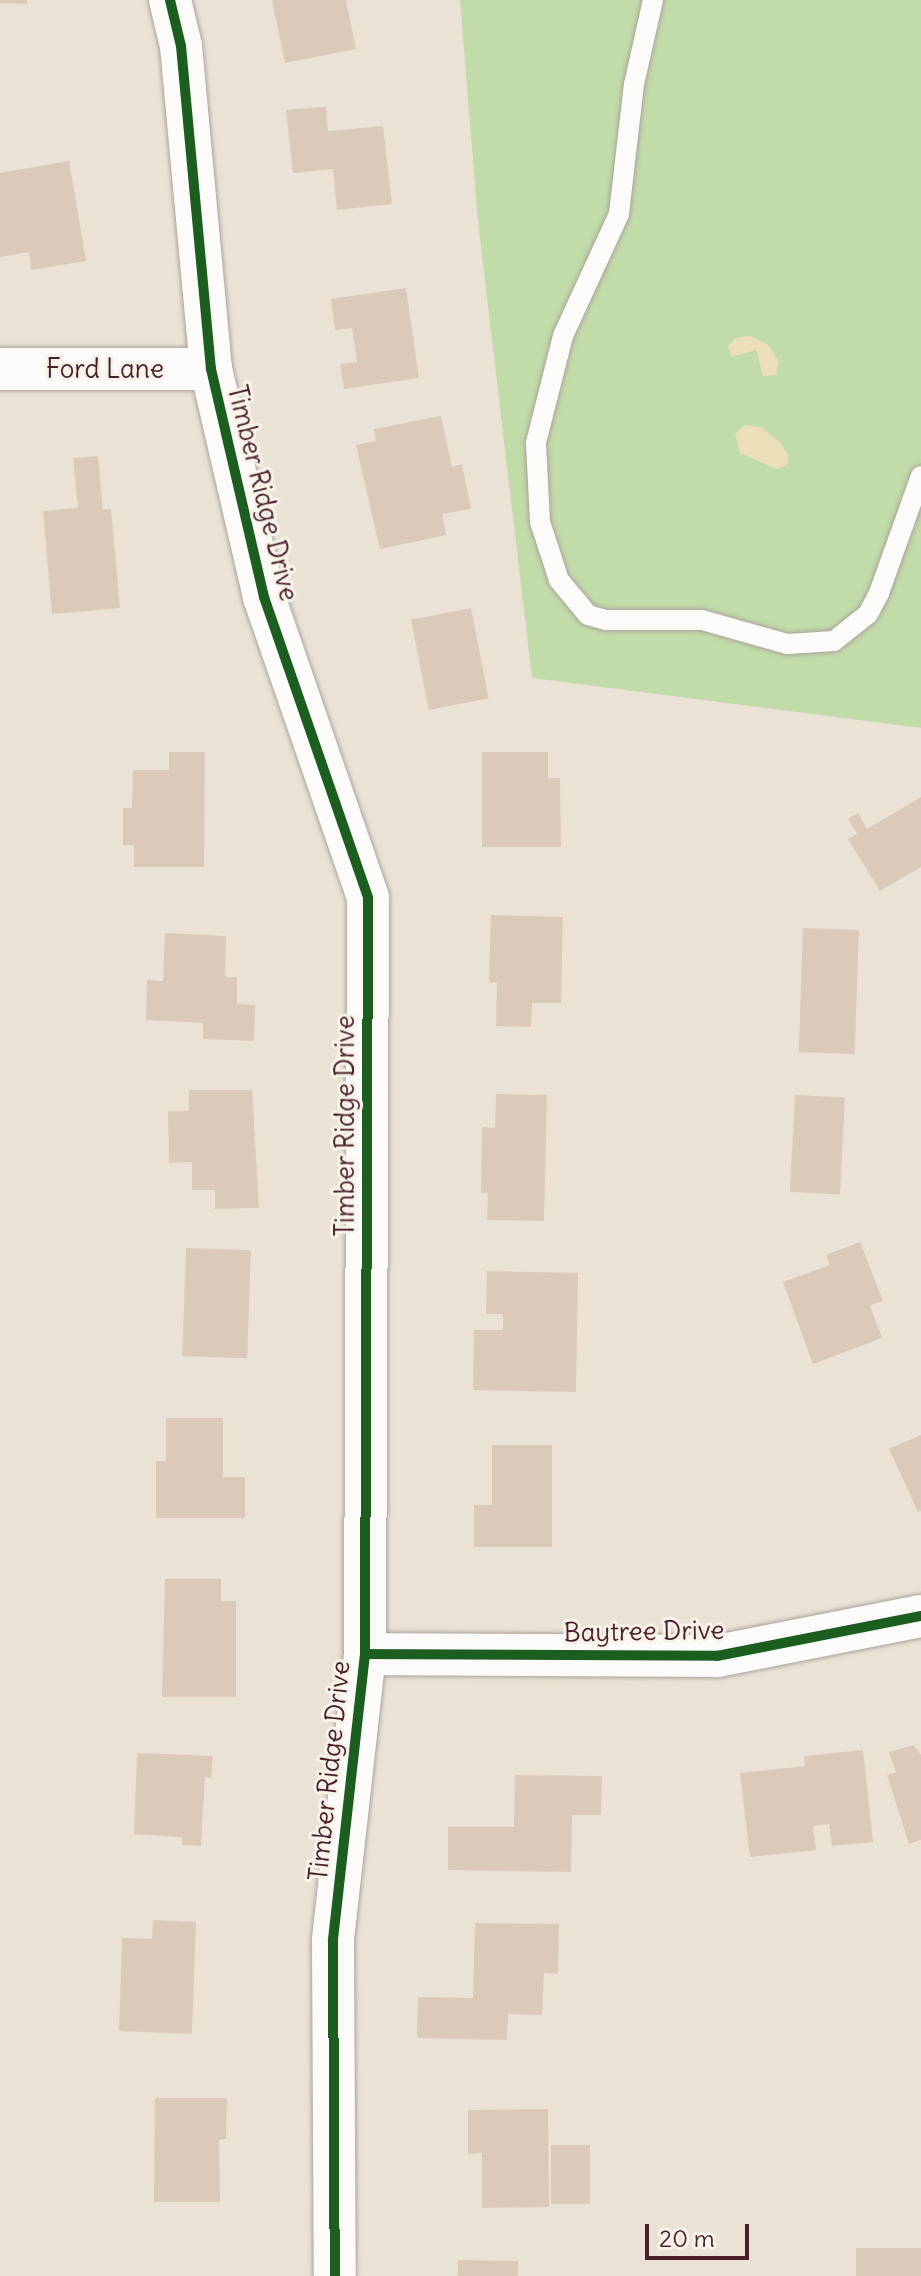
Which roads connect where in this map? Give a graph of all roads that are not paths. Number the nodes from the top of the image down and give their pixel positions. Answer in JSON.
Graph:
{"nodes":[{"id":1,"x":170,"y":0,"type":"edge"},
{"id":2,"x":653,"y":0,"type":"edge"},
{"id":3,"x":0,"y":369,"type":"edge"},
{"id":4,"x":211,"y":369,"type":"junction"},
{"id":5,"x":921,"y":476,"type":"edge"},
{"id":6,"x":921,"y":1616,"type":"edge"},
{"id":7,"x":365,"y":1654,"type":"junction"},
{"id":8,"x":335,"y":2276,"type":"edge"}],
"edges":[{"from":1,"to":4,"type":"street","name":"Timber Ridge Drive"},
{"from":2,"to":5,"type":"lane"},
{"from":3,"to":4,"type":"street","name":"Ford Lane"},
{"from":4,"to":7,"type":"street","name":"Timber Ridge Drive"},
{"from":6,"to":7,"type":"street","name":"Baytree Drive"},
{"from":7,"to":8,"type":"street","name":"Timber Ridge Drive"}]}
